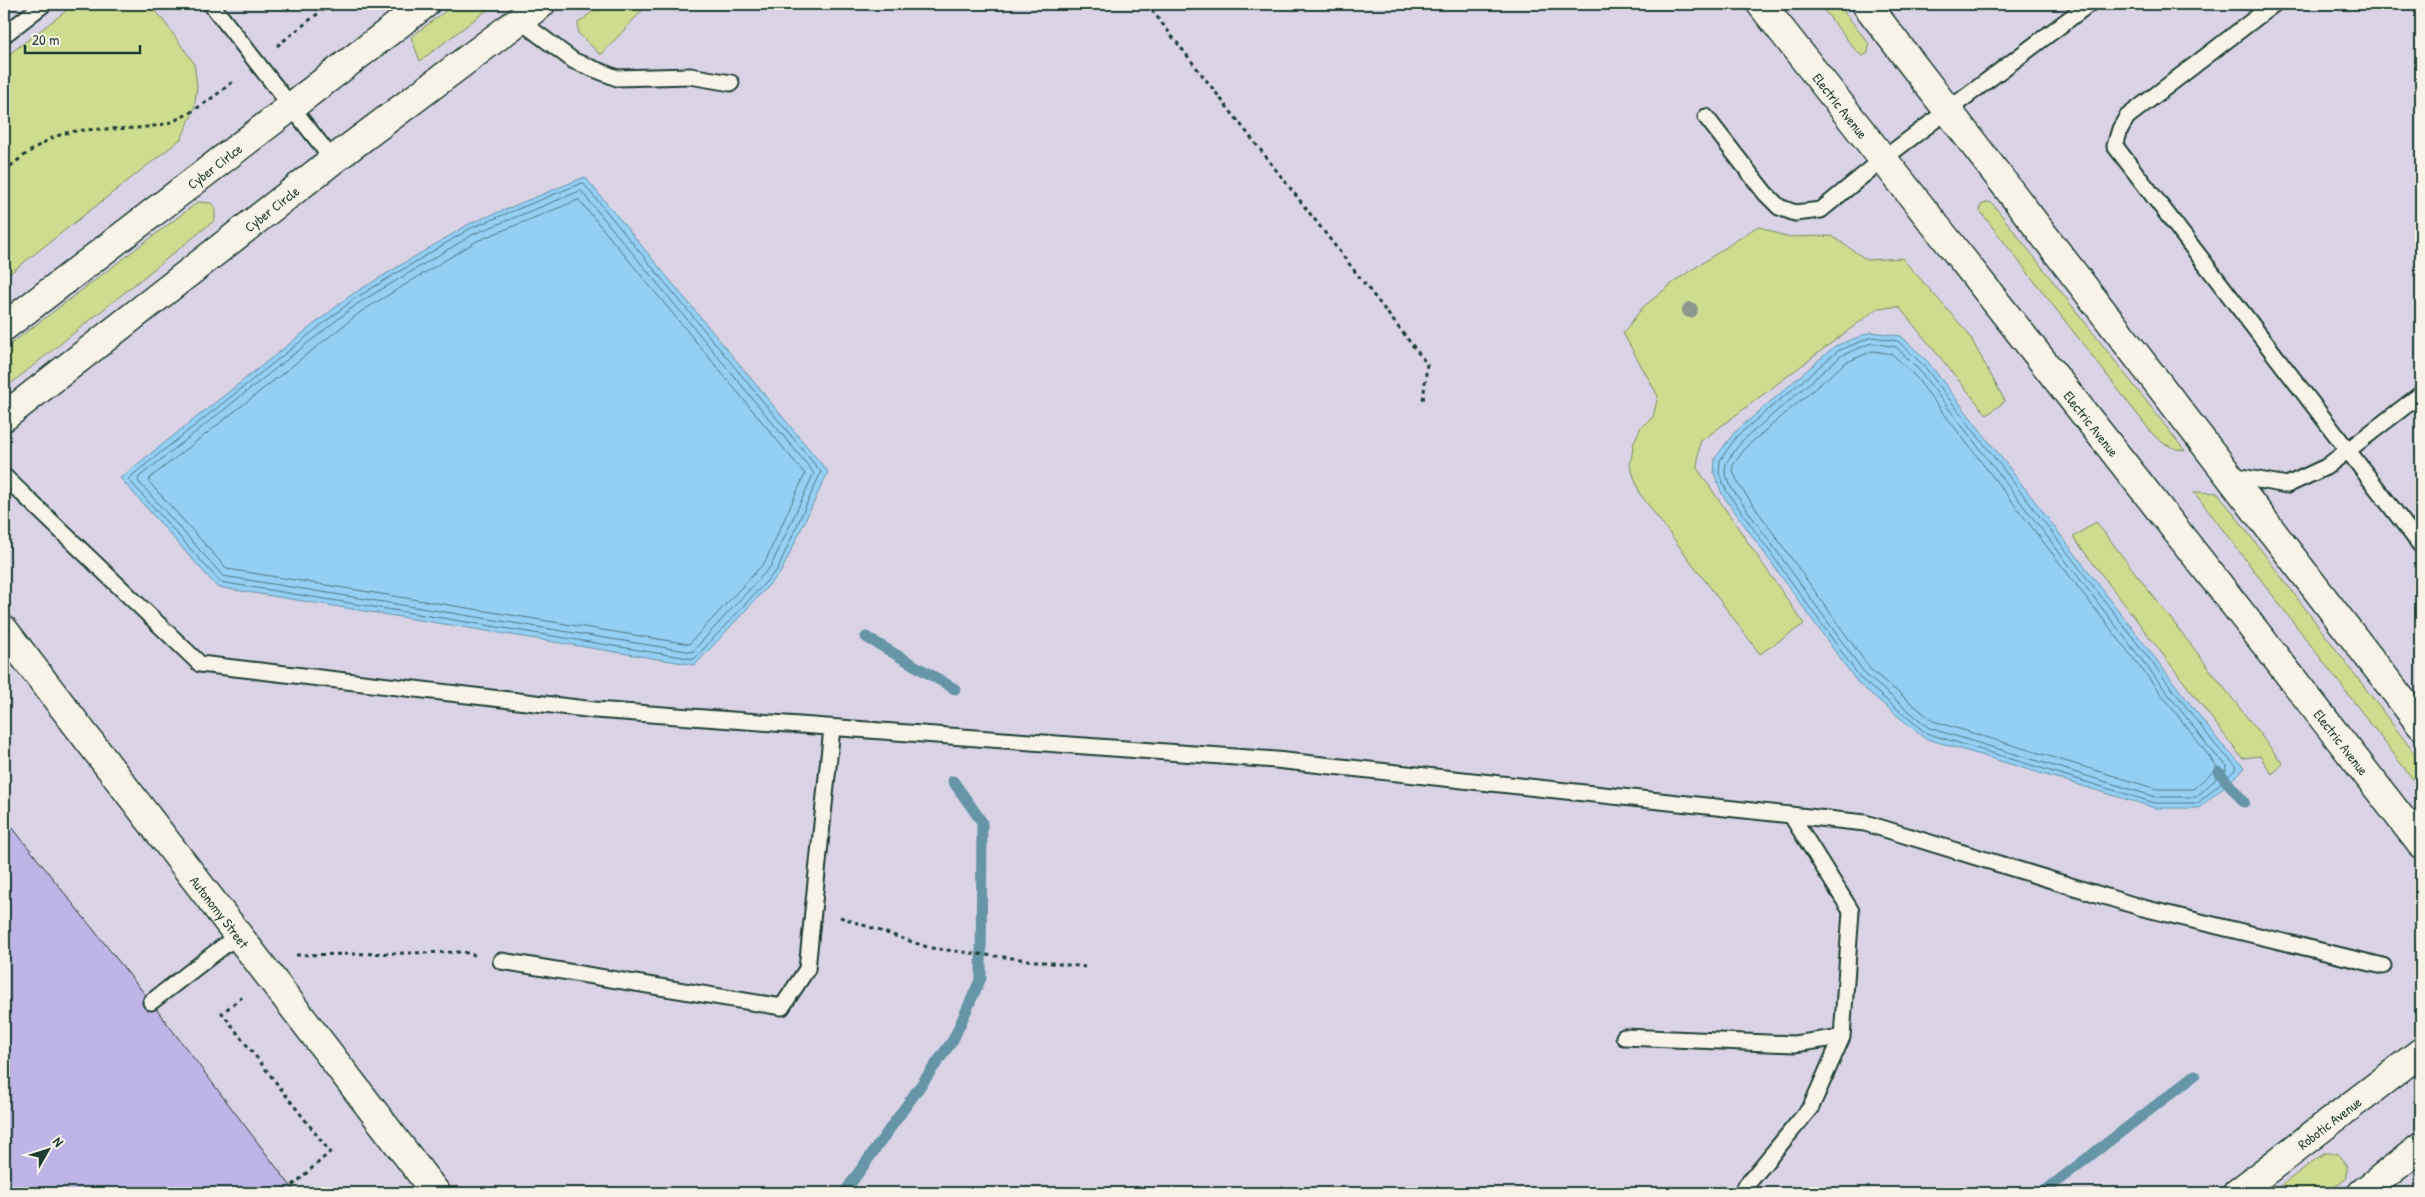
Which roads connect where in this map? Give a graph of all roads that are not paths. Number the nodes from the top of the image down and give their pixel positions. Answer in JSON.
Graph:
{"nodes":[{"id":1,"x":44,"y":4,"type":"edge"},
{"id":2,"x":211,"y":4,"type":"edge"},
{"id":3,"x":425,"y":4,"type":"edge"},
{"id":4,"x":541,"y":4,"type":"edge"},
{"id":5,"x":1761,"y":4,"type":"edge"},
{"id":6,"x":1866,"y":4,"type":"edge"},
{"id":7,"x":2089,"y":4,"type":"edge"},
{"id":8,"x":2274,"y":4,"type":"edge"},
{"id":9,"x":519,"y":20,"type":"junction"},
{"id":10,"x":4,"y":35,"type":"edge"},
{"id":11,"x":730,"y":83,"type":"dead end"},
{"id":12,"x":292,"y":107,"type":"junction"},
{"id":13,"x":1949,"y":111,"type":"junction"},
{"id":14,"x":1706,"y":117,"type":"dead end"},
{"id":15,"x":1883,"y":159,"type":"junction"},
{"id":16,"x":333,"y":160,"type":"junction"},
{"id":17,"x":4,"y":327,"type":"edge"},
{"id":18,"x":2421,"y":394,"type":"edge"},
{"id":19,"x":4,"y":417,"type":"edge"},
{"id":20,"x":2346,"y":451,"type":"junction"},
{"id":21,"x":2229,"y":475,"type":"junction"},
{"id":22,"x":4,"y":476,"type":"edge"},
{"id":23,"x":2421,"y":546,"type":"edge"},
{"id":24,"x":4,"y":630,"type":"edge"},
{"id":25,"x":2421,"y":725,"type":"edge"},
{"id":26,"x":832,"y":728,"type":"junction"},
{"id":27,"x":1791,"y":815,"type":"junction"},
{"id":28,"x":2421,"y":844,"type":"edge"},
{"id":29,"x":238,"y":935,"type":"junction"},
{"id":30,"x":501,"y":961,"type":"dead end"},
{"id":31,"x":2383,"y":966,"type":"dead end"},
{"id":32,"x":151,"y":1002,"type":"dead end"},
{"id":33,"x":1624,"y":1037,"type":"dead end"},
{"id":34,"x":1842,"y":1038,"type":"junction"},
{"id":35,"x":2421,"y":1052,"type":"edge"},
{"id":36,"x":2421,"y":1148,"type":"edge"},
{"id":37,"x":436,"y":1193,"type":"edge"},
{"id":38,"x":1740,"y":1193,"type":"edge"},
{"id":39,"x":2237,"y":1193,"type":"edge"},
{"id":40,"x":2362,"y":1193,"type":"edge"}],
"edges":[{"from":1,"to":10,"type":"lane"},
{"from":2,"to":12,"type":"lane"},
{"from":3,"to":12,"type":"street","name":"Cyber Cirlce"},
{"from":4,"to":9,"type":"street","name":"Cyber Circle"},
{"from":5,"to":15,"type":"street","name":"Electric Avenue"},
{"from":6,"to":13,"type":"street"},
{"from":7,"to":13,"type":"lane"},
{"from":8,"to":20,"type":"lane"},
{"from":9,"to":11,"type":"lane"},
{"from":9,"to":16,"type":"street","name":"Cyber Circle"},
{"from":12,"to":16,"type":"lane"},
{"from":12,"to":17,"type":"street","name":"Cyber Cirlce"},
{"from":13,"to":15,"type":"lane"},
{"from":13,"to":21,"type":"street"},
{"from":14,"to":15,"type":"lane"},
{"from":15,"to":28,"type":"street","name":"Electric Avenue"},
{"from":16,"to":19,"type":"street","name":"Cyber Circle"},
{"from":18,"to":20,"type":"lane"},
{"from":20,"to":21,"type":"lane"},
{"from":20,"to":23,"type":"lane"},
{"from":21,"to":25,"type":"street"},
{"from":22,"to":26,"type":"lane"},
{"from":24,"to":29,"type":"street","name":"Autonomy Street"},
{"from":26,"to":27,"type":"lane"},
{"from":26,"to":30,"type":"lane"},
{"from":27,"to":31,"type":"lane"},
{"from":27,"to":34,"type":"lane"},
{"from":29,"to":32,"type":"lane"},
{"from":29,"to":37,"type":"street","name":"Autonomy Street"},
{"from":33,"to":34,"type":"lane"},
{"from":34,"to":38,"type":"lane"},
{"from":35,"to":39,"type":"street","name":"Robotic Avenue"},
{"from":36,"to":40,"type":"street"}]}
